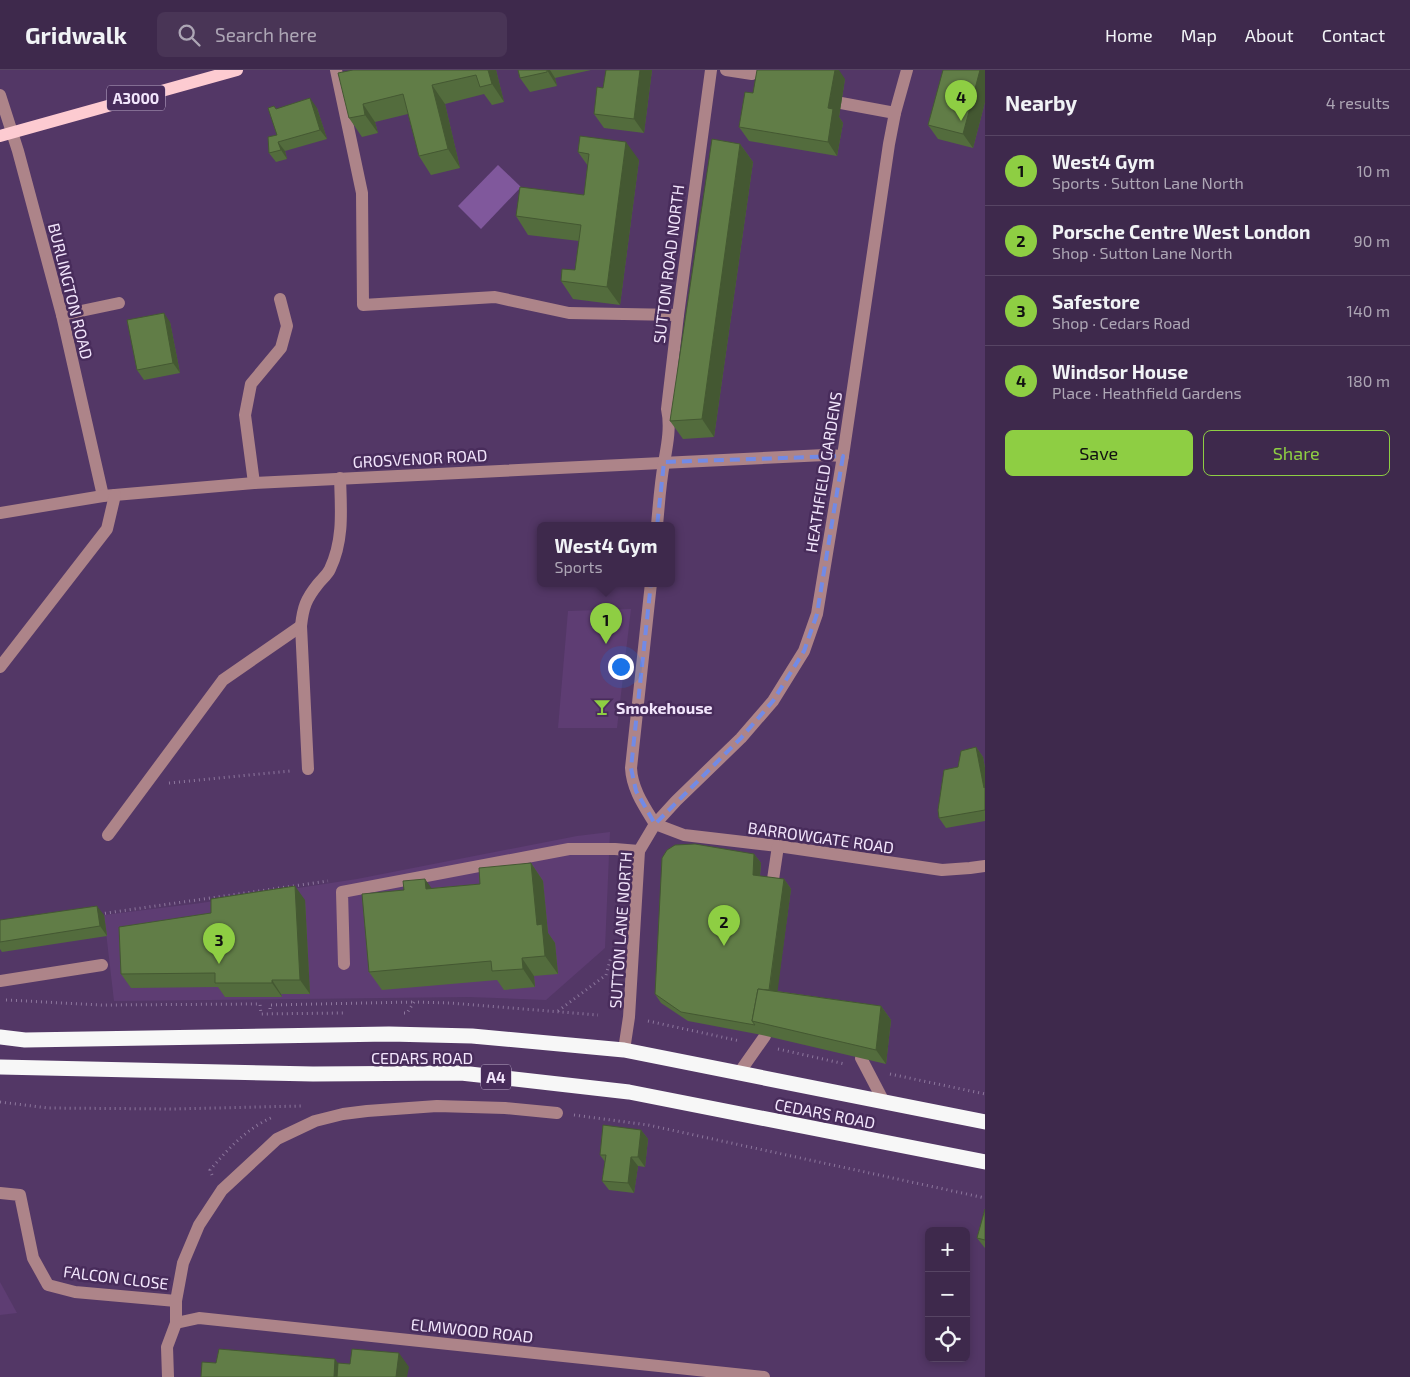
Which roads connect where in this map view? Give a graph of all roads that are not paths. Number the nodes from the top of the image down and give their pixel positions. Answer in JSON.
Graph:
{"nodes":[{"id":1,"x":237,"y":70,"type":"edge"},
{"id":2,"x":336,"y":70,"type":"edge"},
{"id":3,"x":711,"y":70,"type":"edge"},
{"id":4,"x":726,"y":70,"type":"edge"},
{"id":5,"x":752,"y":70,"type":"edge"},
{"id":6,"x":906,"y":70,"type":"edge"},
{"id":7,"x":0,"y":95,"type":"edge"},
{"id":8,"x":841,"y":103,"type":"dead end"},
{"id":9,"x":895,"y":113,"type":"junction"},
{"id":10,"x":6,"y":135,"type":"edge"},
{"id":11,"x":280,"y":299,"type":"dead end"},
{"id":12,"x":119,"y":303,"type":"dead end"},
{"id":13,"x":678,"y":314,"type":"junction"},
{"id":14,"x":62,"y":315,"type":"junction"},
{"id":15,"x":843,"y":456,"type":"junction"},
{"id":16,"x":664,"y":462,"type":"junction"},
{"id":17,"x":340,"y":478,"type":"junction"},
{"id":18,"x":254,"y":483,"type":"junction"},
{"id":19,"x":109,"y":496,"type":"junction"},
{"id":20,"x":0,"y":512,"type":"edge"},
{"id":21,"x":657,"y":522,"type":"edge"},
{"id":22,"x":651,"y":587,"type":"edge"},
{"id":23,"x":301,"y":626,"type":"junction"},
{"id":24,"x":0,"y":667,"type":"edge"},
{"id":25,"x":308,"y":769,"type":"road end"},
{"id":26,"x":655,"y":824,"type":"junction"},
{"id":27,"x":108,"y":835,"type":"dead end"},
{"id":28,"x":778,"y":846,"type":"junction"},
{"id":29,"x":639,"y":851,"type":"junction"},
{"id":30,"x":985,"y":866,"type":"edge"},
{"id":31,"x":772,"y":886,"type":"edge"},
{"id":32,"x":344,"y":964,"type":"dead end"},
{"id":33,"x":102,"y":965,"type":"dead end"},
{"id":34,"x":0,"y":981,"type":"edge"},
{"id":35,"x":0,"y":1037,"type":"edge"},
{"id":36,"x":762,"y":1040,"type":"edge"},
{"id":37,"x":624,"y":1050,"type":"junction"},
{"id":38,"x":861,"y":1058,"type":"edge"},
{"id":39,"x":0,"y":1067,"type":"edge"},
{"id":40,"x":739,"y":1073,"type":"junction"},
{"id":41,"x":884,"y":1102,"type":"junction"},
{"id":42,"x":557,"y":1113,"type":"road end"},
{"id":43,"x":985,"y":1122,"type":"edge"},
{"id":44,"x":985,"y":1162,"type":"edge"},
{"id":45,"x":0,"y":1193,"type":"edge"},
{"id":46,"x":176,"y":1301,"type":"junction"},
{"id":47,"x":176,"y":1324,"type":"junction"},
{"id":48,"x":168,"y":1377,"type":"edge"},
{"id":49,"x":764,"y":1377,"type":"edge"}],
"edges":[{"from":1,"to":10,"type":"main road","number":"A3000"},
{"from":2,"to":13,"type":"street"},
{"from":3,"to":13,"type":"street","name":"SUTTON ROAD NORTH"},
{"from":4,"to":5,"type":"street"},
{"from":6,"to":9,"type":"street","name":"HEATHFIELD GARDENS"},
{"from":7,"to":10,"type":"street","name":"BURLINGTON ROAD"},
{"from":8,"to":9,"type":"street"},
{"from":9,"to":15,"type":"street","name":"HEATHFIELD GARDENS"},
{"from":10,"to":14,"type":"street","name":"BURLINGTON ROAD"},
{"from":11,"to":18,"type":"street"},
{"from":12,"to":14,"type":"street"},
{"from":13,"to":16,"type":"street","name":"SUTTON ROAD NORTH"},
{"from":14,"to":19,"type":"street","name":"BURLINGTON ROAD"},
{"from":15,"to":16,"type":"street","name":"GROSVENOR ROAD"},
{"from":15,"to":26,"type":"street","name":"HEATHFIELD GARDENS"},
{"from":16,"to":17,"type":"street","name":"GROSVENOR ROAD"},
{"from":16,"to":21,"type":"street"},
{"from":17,"to":18,"type":"street","name":"GROSVENOR ROAD"},
{"from":17,"to":23,"type":"street"},
{"from":18,"to":19,"type":"street","name":"GROSVENOR ROAD"},
{"from":19,"to":20,"type":"street","name":"GROSVENOR ROAD"},
{"from":19,"to":24,"type":"street"},
{"from":22,"to":26,"type":"street"},
{"from":23,"to":25,"type":"street"},
{"from":23,"to":27,"type":"street"},
{"from":26,"to":28,"type":"street","name":"BARROWGATE ROAD"},
{"from":26,"to":29,"type":"street","name":"SUTTON LANE NORTH"},
{"from":28,"to":30,"type":"street","name":"BARROWGATE ROAD"},
{"from":28,"to":31,"type":"street"},
{"from":29,"to":32,"type":"street"},
{"from":29,"to":37,"type":"street","name":"SUTTON LANE NORTH"},
{"from":33,"to":34,"type":"street"},
{"from":35,"to":37,"type":"highway","name":"CEDARS ROAD"},
{"from":36,"to":40,"type":"street"},
{"from":37,"to":40,"type":"highway","name":"CEDARS ROAD"},
{"from":38,"to":41,"type":"street"},
{"from":39,"to":44,"type":"highway","name":"CEDARS ROAD","number":"A4"},
{"from":40,"to":41,"type":"highway","name":"CEDARS ROAD"},
{"from":41,"to":43,"type":"highway","name":"CEDARS ROAD"},
{"from":42,"to":46,"type":"street"},
{"from":45,"to":46,"type":"street","name":"FALCON CLOSE"},
{"from":46,"to":47,"type":"street"},
{"from":47,"to":48,"type":"street"},
{"from":47,"to":49,"type":"street","name":"ELMWOOD ROAD"}]}
